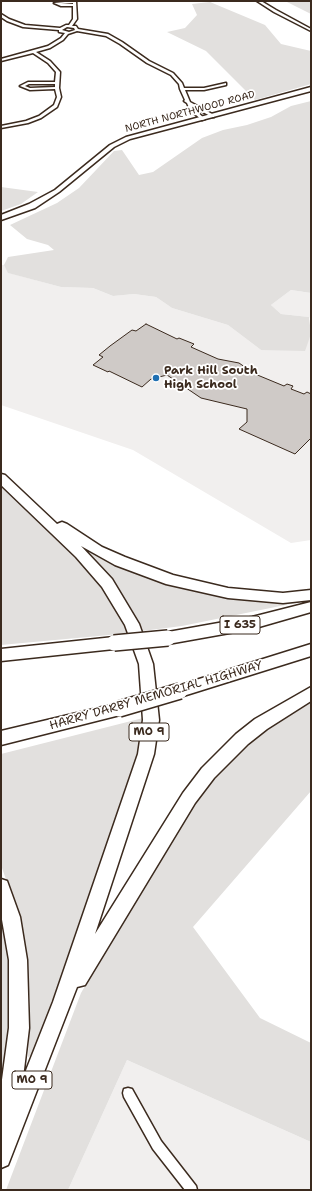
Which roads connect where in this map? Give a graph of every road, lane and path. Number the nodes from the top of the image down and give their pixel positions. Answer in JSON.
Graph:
{"nodes":[{"id":1,"x":259,"y":1,"type":"edge"},
{"id":2,"x":76,"y":3,"type":"edge"},
{"id":3,"x":1,"y":14,"type":"edge"},
{"id":4,"x":70,"y":26,"type":"junction"},
{"id":5,"x":60,"y":29,"type":"junction"},
{"id":6,"x":77,"y":30,"type":"junction"},
{"id":7,"x":311,"y":30,"type":"edge"},
{"id":8,"x":67,"y":33,"type":"junction"},
{"id":9,"x":34,"y":52,"type":"junction"},
{"id":10,"x":1,"y":60,"type":"edge"},
{"id":11,"x":58,"y":83,"type":"junction"},
{"id":12,"x":225,"y":84,"type":"dead end"},
{"id":13,"x":57,"y":88,"type":"junction"},
{"id":14,"x":182,"y":89,"type":"junction"},
{"id":15,"x":311,"y":89,"type":"edge"},
{"id":16,"x":186,"y":101,"type":"junction"},
{"id":17,"x":212,"y":116,"type":"junction"},
{"id":18,"x":203,"y":119,"type":"junction"},
{"id":19,"x":1,"y":127,"type":"edge"},
{"id":20,"x":1,"y":218,"type":"edge"},
{"id":21,"x":1,"y":478,"type":"edge"},
{"id":22,"x":19,"y":494,"type":"junction"},
{"id":23,"x":311,"y":595,"type":"edge"},
{"id":24,"x":311,"y":607,"type":"edge"},
{"id":25,"x":311,"y":650,"type":"edge"},
{"id":26,"x":1,"y":655,"type":"edge"},
{"id":27,"x":311,"y":693,"type":"edge"},
{"id":28,"x":9,"y":736,"type":"edge"},
{"id":29,"x":1,"y":886,"type":"edge"},
{"id":30,"x":63,"y":1002,"type":"junction"},
{"id":31,"x":128,"y":1093,"type":"dead end"},
{"id":32,"x":1,"y":1136,"type":"edge"},
{"id":33,"x":1,"y":1158,"type":"edge"},
{"id":34,"x":192,"y":1190,"type":"edge"}],
"edges":[{"from":1,"to":7,"type":"street"},
{"from":2,"to":4,"type":"street"},
{"from":3,"to":5,"type":"street"},
{"from":4,"to":5,"type":"street"},
{"from":4,"to":6,"type":"street"},
{"from":5,"to":8,"type":"street"},
{"from":6,"to":8,"type":"street"},
{"from":6,"to":14,"type":"street"},
{"from":8,"to":9,"type":"street"},
{"from":9,"to":10,"type":"street"},
{"from":9,"to":11,"type":"street"},
{"from":11,"to":13,"type":"street"},
{"from":11,"to":13,"type":"street"},
{"from":12,"to":14,"type":"street"},
{"from":13,"to":19,"type":"street"},
{"from":14,"to":16,"type":"street"},
{"from":15,"to":17,"type":"street","name":"NORTH NORTHWOOD ROAD"},
{"from":16,"to":17,"type":"street"},
{"from":16,"to":18,"type":"street"},
{"from":17,"to":18,"type":"street","name":"NORTH NORTHWOOD ROAD"},
{"from":18,"to":20,"type":"street","name":"NORTH NORTHWOOD ROAD"},
{"from":21,"to":22,"type":"highway","number":"MO 9"},
{"from":22,"to":23,"type":"highway"},
{"from":22,"to":30,"type":"highway","number":"MO 9"},
{"from":24,"to":26,"type":"highway","number":"I 635","bridge":true},
{"from":25,"to":28,"type":"highway","name":"HARRY DARBY MEMORIAL HIGHWAY","bridge":true},
{"from":27,"to":30,"type":"highway"},
{"from":29,"to":32,"type":"highway"},
{"from":30,"to":33,"type":"highway","number":"MO 9"},
{"from":31,"to":34,"type":"street"}]}
